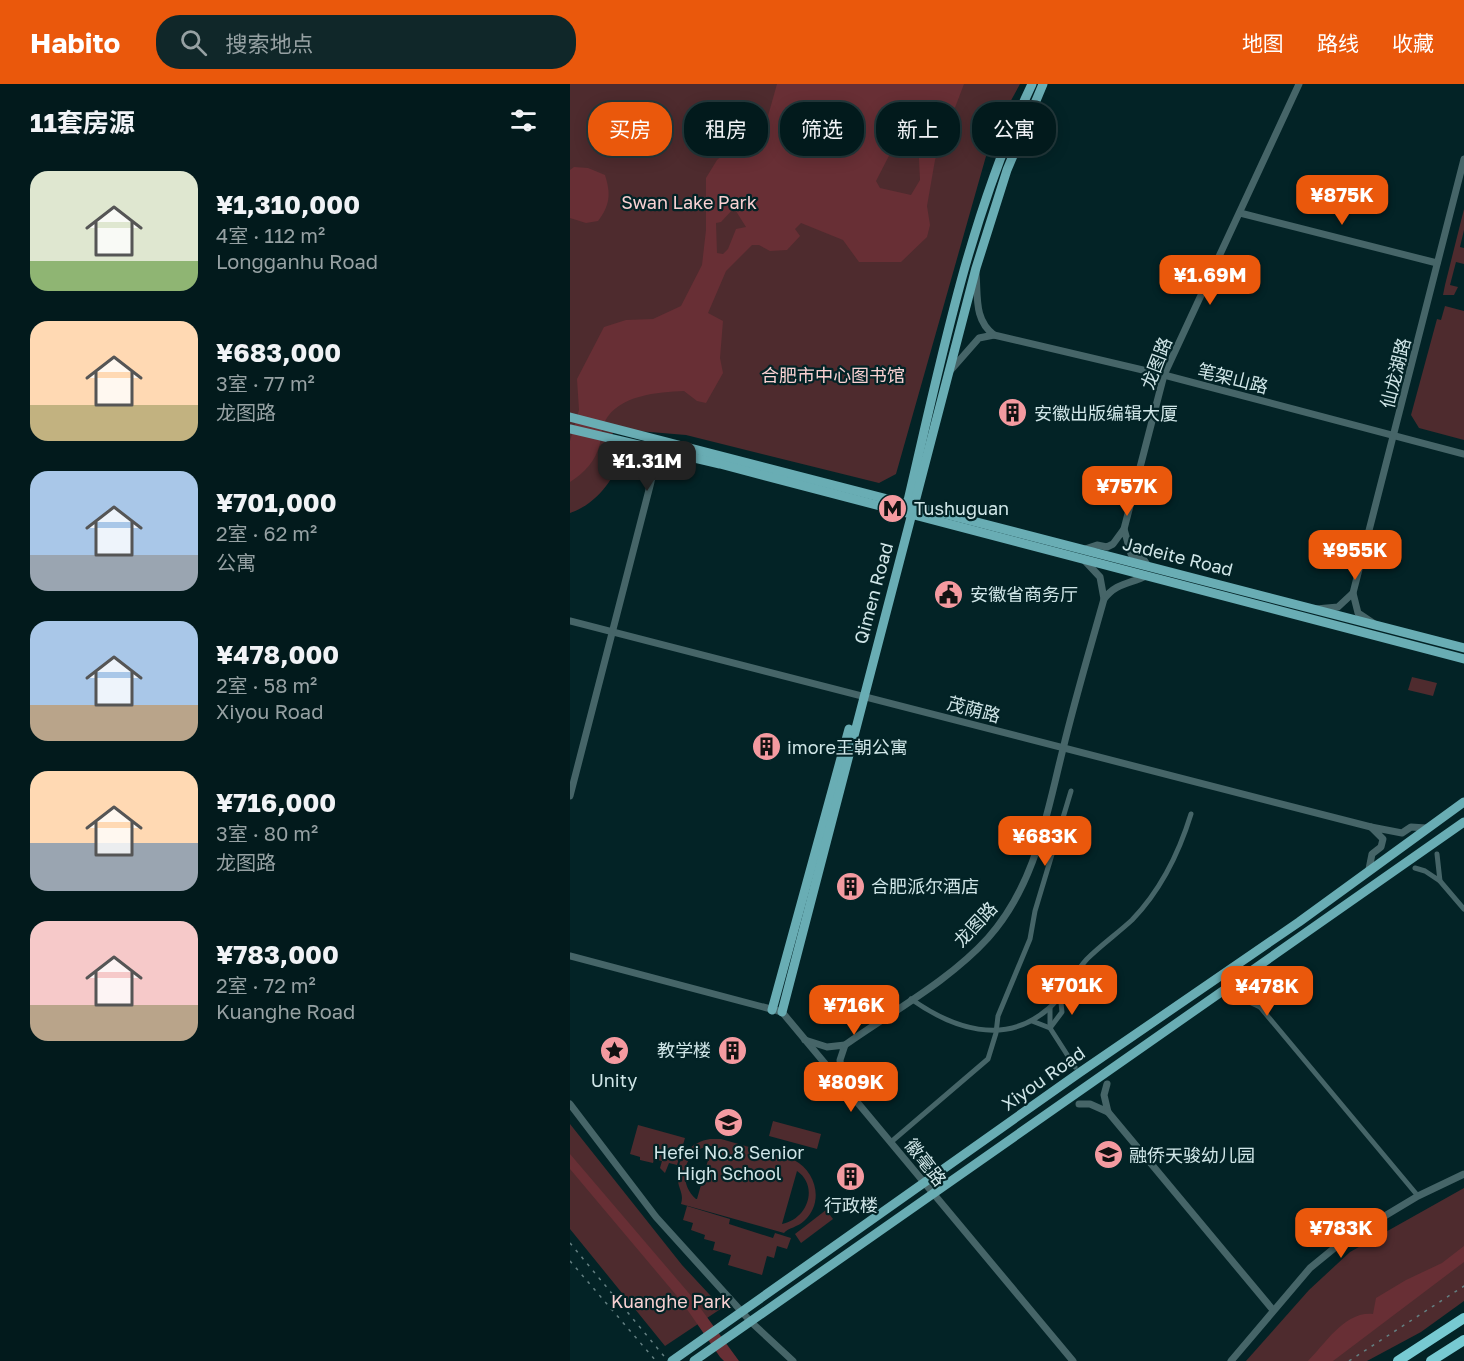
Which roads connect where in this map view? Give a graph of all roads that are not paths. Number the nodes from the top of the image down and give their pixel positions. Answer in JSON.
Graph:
{"nodes":[{"id":1,"x":1032,"y":84,"type":"edge"},
{"id":2,"x":1043,"y":84,"type":"edge"},
{"id":3,"x":1299,"y":84,"type":"edge"},
{"id":4,"x":1464,"y":159,"type":"edge"},
{"id":5,"x":1240,"y":213,"type":"junction"},
{"id":6,"x":1437,"y":263,"type":"junction"},
{"id":7,"x":976,"y":268,"type":"junction"},
{"id":8,"x":994,"y":335,"type":"junction"},
{"id":9,"x":1164,"y":375,"type":"junction"},
{"id":10,"x":945,"y":377,"type":"junction"},
{"id":11,"x":570,"y":417,"type":"edge"},
{"id":12,"x":570,"y":429,"type":"edge"},
{"id":13,"x":1394,"y":434,"type":"junction"},
{"id":14,"x":611,"y":439,"type":"junction"},
{"id":15,"x":704,"y":452,"type":"junction"},
{"id":16,"x":1464,"y":454,"type":"edge"},
{"id":17,"x":694,"y":458,"type":"junction"},
{"id":18,"x":651,"y":482,"type":"junction"},
{"id":19,"x":909,"y":509,"type":"junction"},
{"id":20,"x":1124,"y":529,"type":"junction"},
{"id":21,"x":1084,"y":554,"type":"junction"},
{"id":22,"x":1148,"y":566,"type":"junction"},
{"id":23,"x":1146,"y":576,"type":"junction"},
{"id":24,"x":1353,"y":593,"type":"junction"},
{"id":25,"x":1104,"y":599,"type":"junction"},
{"id":26,"x":1316,"y":609,"type":"junction"},
{"id":27,"x":570,"y":621,"type":"edge"},
{"id":28,"x":1375,"y":625,"type":"junction"},
{"id":29,"x":613,"y":632,"type":"junction"},
{"id":30,"x":1464,"y":648,"type":"edge"},
{"id":31,"x":1464,"y":659,"type":"edge"},
{"id":32,"x":861,"y":695,"type":"junction"},
{"id":33,"x":1063,"y":748,"type":"junction"},
{"id":34,"x":1071,"y":791,"type":"dead end"},
{"id":35,"x":570,"y":796,"type":"edge"},
{"id":36,"x":1464,"y":802,"type":"edge"},
{"id":37,"x":1191,"y":814,"type":"dead end"},
{"id":38,"x":1464,"y":822,"type":"edge"},
{"id":39,"x":1371,"y":827,"type":"junction"},
{"id":40,"x":1426,"y":828,"type":"junction"},
{"id":41,"x":1437,"y":854,"type":"dead end"},
{"id":42,"x":1415,"y":868,"type":"dead end"},
{"id":43,"x":1368,"y":869,"type":"junction"},
{"id":44,"x":1440,"y":880,"type":"junction"},
{"id":45,"x":1464,"y":909,"type":"edge"},
{"id":46,"x":570,"y":956,"type":"edge"},
{"id":47,"x":1257,"y":981,"type":"dead end"},
{"id":48,"x":1060,"y":994,"type":"junction"},
{"id":49,"x":1232,"y":998,"type":"dead end"},
{"id":50,"x":911,"y":999,"type":"junction"},
{"id":51,"x":1050,"y":1008,"type":"junction"},
{"id":52,"x":1260,"y":1008,"type":"junction"},
{"id":53,"x":777,"y":1011,"type":"junction"},
{"id":54,"x":1032,"y":1021,"type":"junction"},
{"id":55,"x":1050,"y":1028,"type":"junction"},
{"id":56,"x":996,"y":1029,"type":"junction"},
{"id":57,"x":805,"y":1040,"type":"junction"},
{"id":58,"x":845,"y":1045,"type":"junction"},
{"id":59,"x":1075,"y":1067,"type":"dead end"},
{"id":60,"x":842,"y":1083,"type":"junction"},
{"id":61,"x":1107,"y":1084,"type":"dead end"},
{"id":62,"x":570,"y":1104,"type":"edge"},
{"id":63,"x":1079,"y":1104,"type":"dead end"},
{"id":64,"x":1108,"y":1112,"type":"junction"},
{"id":65,"x":891,"y":1142,"type":"junction"},
{"id":66,"x":1464,"y":1174,"type":"edge"},
{"id":67,"x":924,"y":1182,"type":"junction"},
{"id":68,"x":933,"y":1194,"type":"junction"},
{"id":69,"x":1418,"y":1196,"type":"junction"},
{"id":70,"x":1273,"y":1310,"type":"junction"},
{"id":71,"x":1464,"y":1318,"type":"edge"},
{"id":72,"x":1464,"y":1340,"type":"edge"},
{"id":73,"x":672,"y":1361,"type":"edge"},
{"id":74,"x":694,"y":1361,"type":"edge"},
{"id":75,"x":793,"y":1361,"type":"edge"},
{"id":76,"x":1073,"y":1361,"type":"edge"},
{"id":77,"x":1231,"y":1361,"type":"edge"},
{"id":78,"x":1398,"y":1361,"type":"edge"},
{"id":79,"x":1431,"y":1361,"type":"edge"}],
"edges":[{"from":1,"to":19,"type":"main road","name":"Qimen Road"},
{"from":2,"to":7,"type":"main road","name":"Qimen Road"},
{"from":3,"to":5,"type":"street","name":"龙图路"},
{"from":4,"to":6,"type":"street","name":"仙龙湖路"},
{"from":5,"to":6,"type":"street"},
{"from":5,"to":9,"type":"street","name":"龙图路"},
{"from":6,"to":13,"type":"street","name":"仙龙湖路"},
{"from":7,"to":8,"type":"street"},
{"from":7,"to":10,"type":"main road","name":"Qimen Road"},
{"from":8,"to":9,"type":"street","name":"笔架山路"},
{"from":8,"to":10,"type":"street"},
{"from":9,"to":13,"type":"street","name":"笔架山路"},
{"from":9,"to":20,"type":"street","name":"龙图路"},
{"from":10,"to":19,"type":"main road","name":"Qimen Road"},
{"from":11,"to":15,"type":"main road","name":"Jadeite Road"},
{"from":12,"to":14,"type":"main road","name":"Jadeite Road"},
{"from":13,"to":16,"type":"street","name":"笔架山路"},
{"from":13,"to":24,"type":"street","name":"仙龙湖路"},
{"from":14,"to":17,"type":"main road","name":"Jadeite Road"},
{"from":14,"to":18,"type":"street"},
{"from":15,"to":17,"type":"street"},
{"from":15,"to":19,"type":"main road","name":"Jadeite Road"},
{"from":17,"to":18,"type":"street"},
{"from":17,"to":19,"type":"main road","name":"Jadeite Road"},
{"from":18,"to":29,"type":"street"},
{"from":19,"to":21,"type":"main road","name":"Jadeite Road"},
{"from":19,"to":32,"type":"main road","name":"Qimen Road"},
{"from":20,"to":21,"type":"street"},
{"from":20,"to":22,"type":"street"},
{"from":21,"to":22,"type":"main road","name":"Jadeite Road"},
{"from":21,"to":23,"type":"main road","name":"Jadeite Road"},
{"from":21,"to":25,"type":"street"},
{"from":22,"to":26,"type":"main road","name":"Jadeite Road"},
{"from":23,"to":25,"type":"street"},
{"from":23,"to":31,"type":"main road","name":"Jadeite Road"},
{"from":24,"to":26,"type":"street"},
{"from":24,"to":28,"type":"street"},
{"from":25,"to":33,"type":"street","name":"龙图路"},
{"from":26,"to":28,"type":"main road","name":"Jadeite Road"},
{"from":27,"to":29,"type":"street","name":"茂荫路"},
{"from":28,"to":30,"type":"main road","name":"Jadeite Road"},
{"from":29,"to":32,"type":"street","name":"茂荫路"},
{"from":29,"to":35,"type":"street"},
{"from":32,"to":33,"type":"street","name":"茂荫路"},
{"from":32,"to":53,"type":"main road","name":"Qimen Road"},
{"from":33,"to":39,"type":"street","name":"茂荫路"},
{"from":33,"to":50,"type":"street","name":"龙图路"},
{"from":34,"to":56,"type":"street"},
{"from":36,"to":40,"type":"main road","name":"Xiyou Road"},
{"from":37,"to":48,"type":"street"},
{"from":38,"to":68,"type":"main road","name":"Xiyou Road"},
{"from":39,"to":40,"type":"street","name":"茂荫路"},
{"from":39,"to":43,"type":"street"},
{"from":40,"to":43,"type":"main road","name":"Xiyou Road"},
{"from":41,"to":44,"type":"street"},
{"from":42,"to":44,"type":"street"},
{"from":43,"to":67,"type":"main road","name":"Xiyou Road"},
{"from":44,"to":45,"type":"street"},
{"from":46,"to":53,"type":"street"},
{"from":47,"to":52,"type":"street"},
{"from":48,"to":51,"type":"street"},
{"from":48,"to":55,"type":"street"},
{"from":49,"to":52,"type":"street"},
{"from":50,"to":56,"type":"street"},
{"from":50,"to":58,"type":"street","name":"龙图路"},
{"from":51,"to":54,"type":"street"},
{"from":51,"to":55,"type":"street"},
{"from":52,"to":69,"type":"street"},
{"from":53,"to":57,"type":"street","name":"徽毫路"},
{"from":54,"to":55,"type":"street"},
{"from":54,"to":56,"type":"street"},
{"from":55,"to":59,"type":"street"},
{"from":56,"to":65,"type":"street"},
{"from":57,"to":58,"type":"street"},
{"from":57,"to":60,"type":"street","name":"徽毫路"},
{"from":58,"to":60,"type":"street"},
{"from":60,"to":65,"type":"street","name":"徽毫路"},
{"from":61,"to":64,"type":"street"},
{"from":62,"to":75,"type":"street"},
{"from":63,"to":64,"type":"street"},
{"from":64,"to":70,"type":"street"},
{"from":65,"to":67,"type":"street","name":"徽毫路"},
{"from":66,"to":69,"type":"street"},
{"from":67,"to":68,"type":"street","name":"徽毫路"},
{"from":67,"to":73,"type":"main road","name":"Xiyou Road"},
{"from":68,"to":74,"type":"main road","name":"Xiyou Road"},
{"from":68,"to":76,"type":"street","name":"徽毫路"},
{"from":69,"to":70,"type":"street"},
{"from":70,"to":77,"type":"street"},
{"from":71,"to":78,"type":"highway"},
{"from":72,"to":79,"type":"highway"}]}
